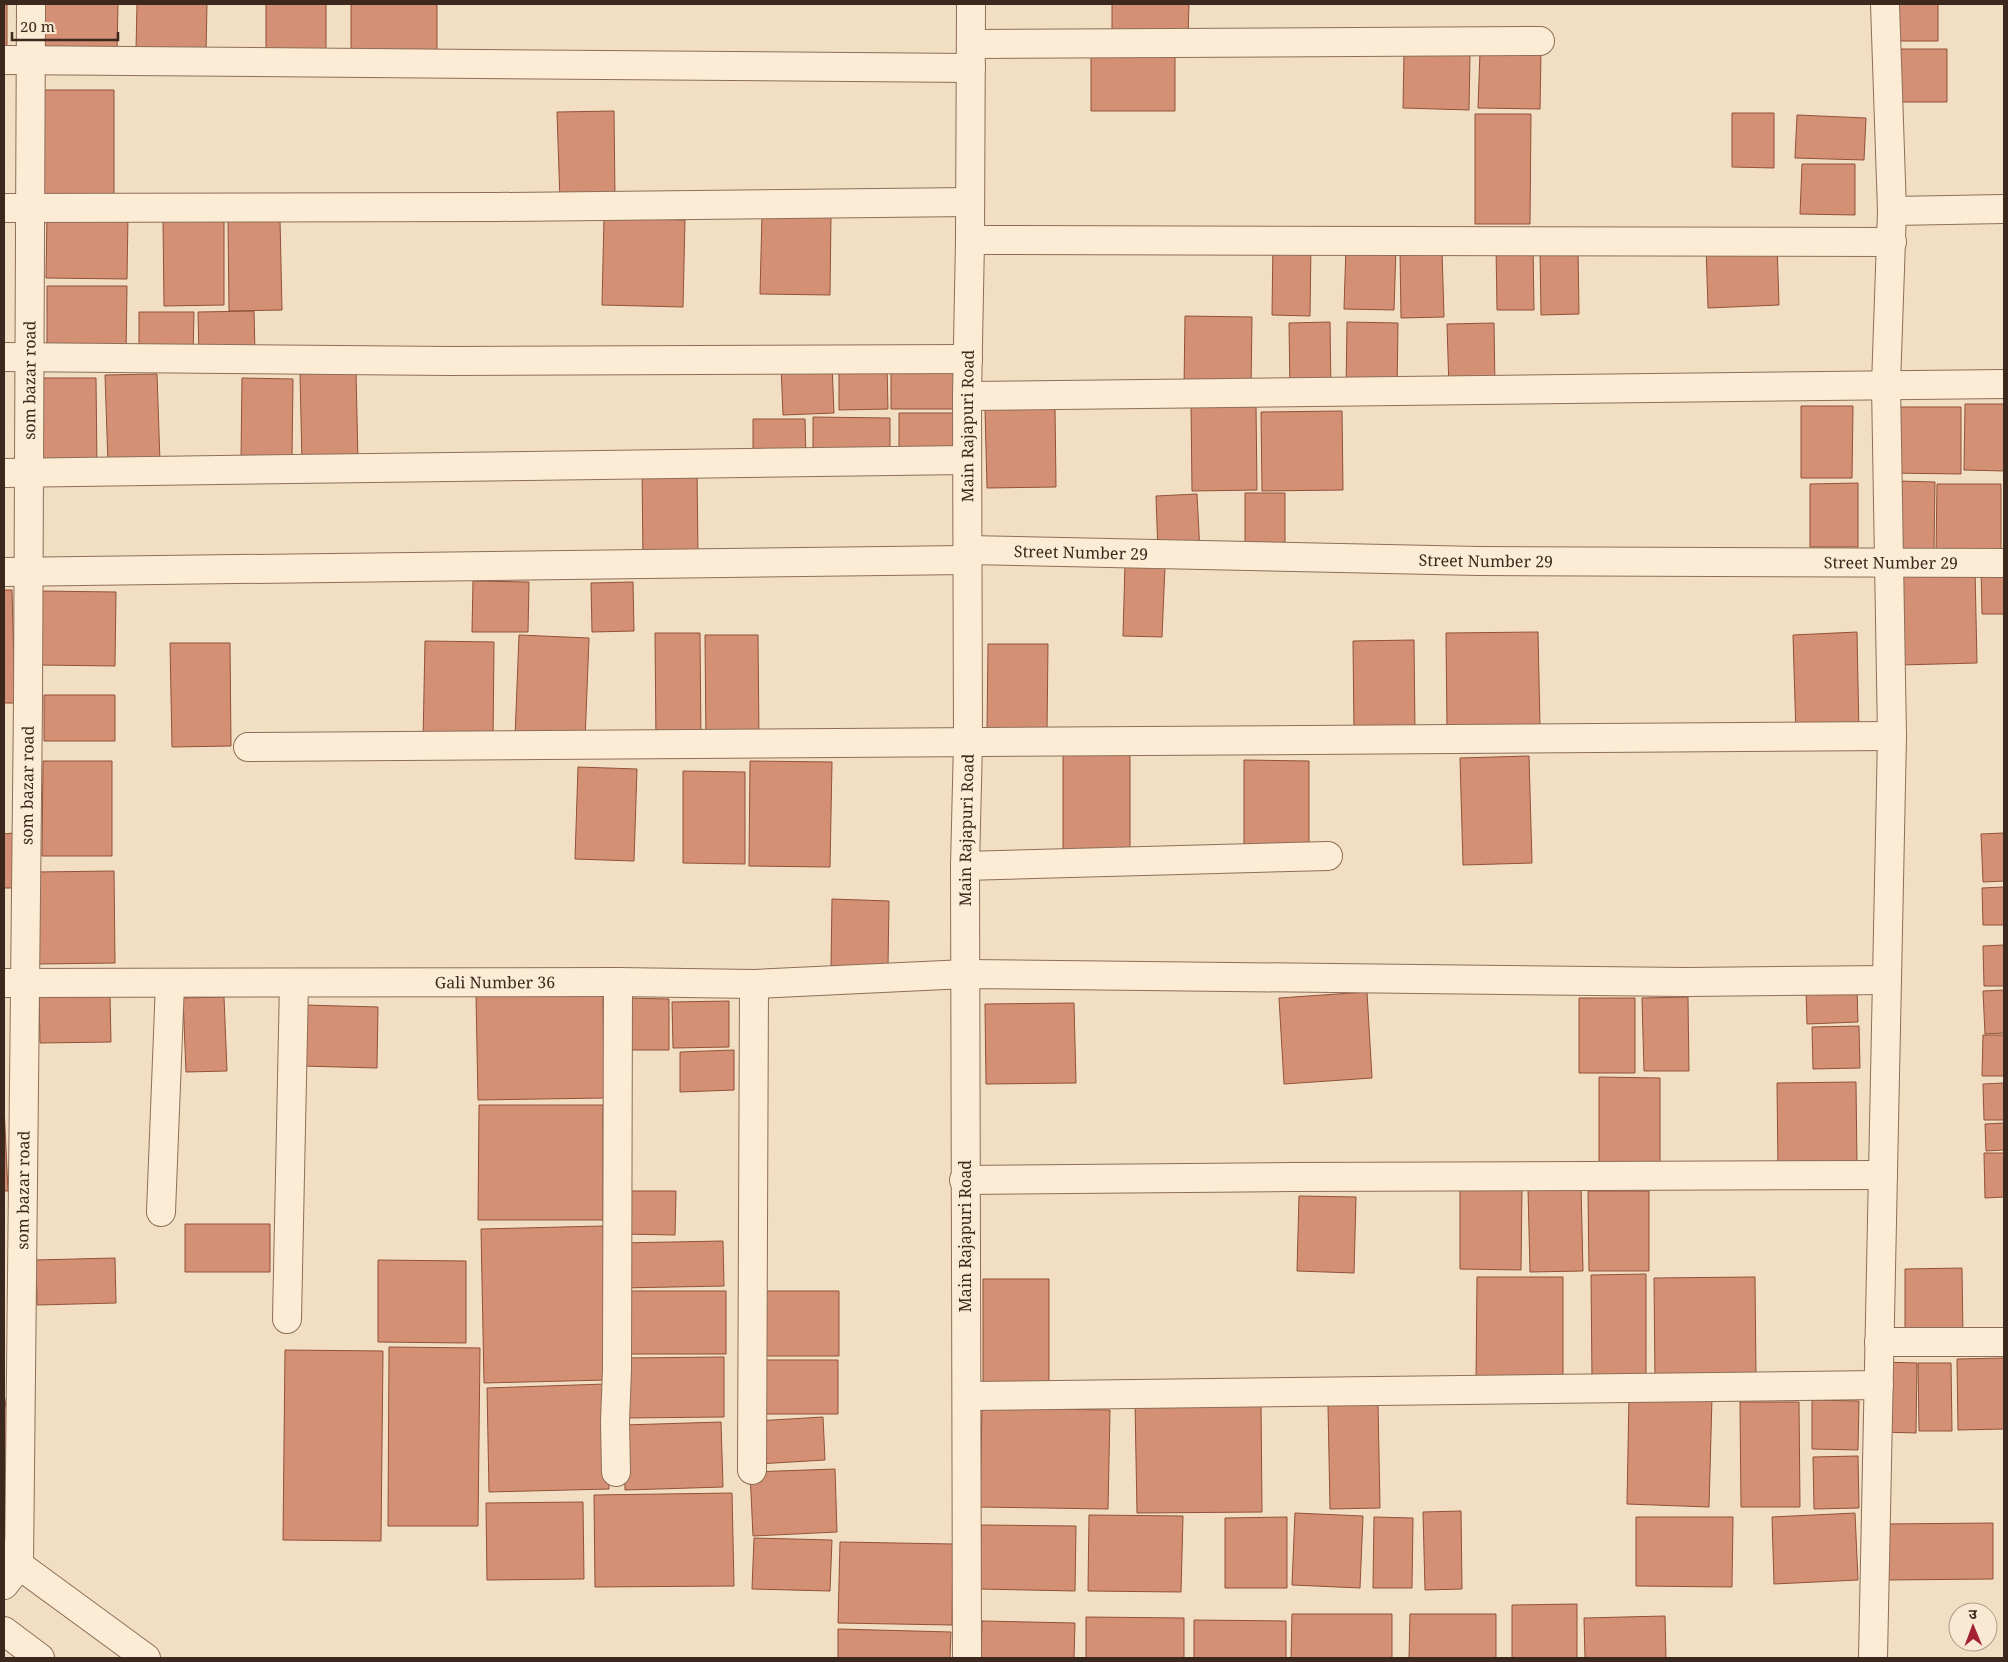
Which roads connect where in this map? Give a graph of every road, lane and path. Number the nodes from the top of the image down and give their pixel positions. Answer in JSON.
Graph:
{"nodes":[{"id":1,"x":31,"y":4,"type":"edge"},
{"id":2,"x":971,"y":4,"type":"edge"},
{"id":3,"x":1885,"y":4,"type":"edge"},
{"id":4,"x":1540,"y":41,"type":"dead end"},
{"id":5,"x":971,"y":56,"type":"junction"},
{"id":6,"x":4,"y":60,"type":"edge"},
{"id":7,"x":30,"y":60,"type":"junction"},
{"id":8,"x":970,"y":202,"type":"junction"},
{"id":9,"x":17,"y":208,"type":"edge"},
{"id":10,"x":2004,"y":209,"type":"edge"},
{"id":11,"x":1892,"y":211,"type":"junction"},
{"id":12,"x":970,"y":240,"type":"junction"},
{"id":13,"x":1892,"y":242,"type":"junction"},
{"id":14,"x":17,"y":357,"type":"edge"},
{"id":15,"x":968,"y":359,"type":"junction"},
{"id":16,"x":2004,"y":384,"type":"edge"},
{"id":17,"x":1886,"y":385,"type":"junction"},
{"id":18,"x":967,"y":396,"type":"junction"},
{"id":19,"x":966,"y":460,"type":"junction"},
{"id":20,"x":16,"y":473,"type":"edge"},
{"id":21,"x":967,"y":555,"type":"junction"},
{"id":22,"x":1889,"y":563,"type":"junction"},
{"id":23,"x":2004,"y":563,"type":"edge"},
{"id":24,"x":16,"y":572,"type":"edge"},
{"id":25,"x":1892,"y":736,"type":"junction"},
{"id":26,"x":968,"y":742,"type":"junction"},
{"id":27,"x":248,"y":747,"type":"dead end"},
{"id":28,"x":1328,"y":856,"type":"dead end"},
{"id":29,"x":965,"y":866,"type":"junction"},
{"id":30,"x":966,"y":974,"type":"junction"},
{"id":31,"x":1887,"y":980,"type":"junction"},
{"id":32,"x":618,"y":982,"type":"junction"},
{"id":33,"x":14,"y":983,"type":"edge"},
{"id":34,"x":170,"y":983,"type":"junction"},
{"id":35,"x":294,"y":984,"type":"junction"},
{"id":36,"x":754,"y":984,"type":"junction"},
{"id":37,"x":1883,"y":1174,"type":"junction"},
{"id":38,"x":964,"y":1180,"type":"junction"},
{"id":39,"x":13,"y":1209,"type":"edge"},
{"id":40,"x":161,"y":1212,"type":"dead end"},
{"id":41,"x":287,"y":1318,"type":"dead end"},
{"id":42,"x":1879,"y":1342,"type":"junction"},
{"id":43,"x":2004,"y":1342,"type":"edge"},
{"id":44,"x":1878,"y":1384,"type":"junction"},
{"id":45,"x":966,"y":1396,"type":"junction"},
{"id":46,"x":752,"y":1470,"type":"dead end"},
{"id":47,"x":616,"y":1472,"type":"dead end"},
{"id":48,"x":9,"y":1568,"type":"edge"},
{"id":49,"x":4,"y":1631,"type":"edge"},
{"id":50,"x":40,"y":1658,"type":"edge"},
{"id":51,"x":146,"y":1658,"type":"edge"},
{"id":52,"x":967,"y":1658,"type":"edge"},
{"id":53,"x":1873,"y":1658,"type":"edge"}],
"edges":[{"from":1,"to":7,"type":"street","name":"som bazar road"},
{"from":2,"to":5,"type":"street","name":"Main Rajapuri Road"},
{"from":3,"to":11,"type":"street"},
{"from":4,"to":5,"type":"street"},
{"from":5,"to":7,"type":"street"},
{"from":5,"to":8,"type":"street","name":"Main Rajapuri Road"},
{"from":6,"to":7,"type":"street"},
{"from":7,"to":9,"type":"street","name":"som bazar road"},
{"from":8,"to":9,"type":"street"},
{"from":8,"to":12,"type":"street","name":"Main Rajapuri Road"},
{"from":9,"to":14,"type":"street","name":"som bazar road"},
{"from":10,"to":11,"type":"street"},
{"from":11,"to":13,"type":"street"},
{"from":12,"to":13,"type":"street"},
{"from":12,"to":15,"type":"street","name":"Main Rajapuri Road"},
{"from":13,"to":17,"type":"street"},
{"from":14,"to":15,"type":"street"},
{"from":14,"to":20,"type":"street","name":"som bazar road"},
{"from":15,"to":18,"type":"street","name":"Main Rajapuri Road"},
{"from":16,"to":17,"type":"street"},
{"from":17,"to":18,"type":"street"},
{"from":17,"to":22,"type":"street"},
{"from":18,"to":19,"type":"street","name":"Main Rajapuri Road"},
{"from":19,"to":20,"type":"street"},
{"from":19,"to":21,"type":"street","name":"Main Rajapuri Road"},
{"from":20,"to":24,"type":"street","name":"som bazar road"},
{"from":21,"to":22,"type":"street","name":"Street Number 29"},
{"from":21,"to":24,"type":"street","name":"Street Number 29"},
{"from":21,"to":26,"type":"street","name":"Main Rajapuri Road"},
{"from":22,"to":23,"type":"street","name":"Street Number 29"},
{"from":22,"to":25,"type":"street"},
{"from":24,"to":33,"type":"street","name":"som bazar road"},
{"from":25,"to":26,"type":"street"},
{"from":25,"to":31,"type":"street"},
{"from":26,"to":27,"type":"street"},
{"from":26,"to":29,"type":"street","name":"Main Rajapuri Road"},
{"from":28,"to":29,"type":"street"},
{"from":29,"to":30,"type":"street","name":"Main Rajapuri Road"},
{"from":30,"to":31,"type":"street","name":"Gali Number 36"},
{"from":30,"to":36,"type":"street","name":"Gali Number 36"},
{"from":30,"to":38,"type":"street","name":"Main Rajapuri Road"},
{"from":31,"to":37,"type":"street"},
{"from":32,"to":35,"type":"street","name":"Gali Number 36"},
{"from":32,"to":36,"type":"street","name":"Gali Number 36"},
{"from":32,"to":47,"type":"street"},
{"from":33,"to":34,"type":"street","name":"Gali Number 36"},
{"from":33,"to":39,"type":"street","name":"som bazar road"},
{"from":34,"to":35,"type":"street","name":"Gali Number 36"},
{"from":34,"to":40,"type":"street"},
{"from":35,"to":41,"type":"street"},
{"from":36,"to":46,"type":"street"},
{"from":37,"to":38,"type":"street"},
{"from":37,"to":42,"type":"street"},
{"from":38,"to":45,"type":"street","name":"Main Rajapuri Road"},
{"from":39,"to":48,"type":"street","name":"som bazar road"},
{"from":42,"to":43,"type":"street"},
{"from":42,"to":44,"type":"street"},
{"from":44,"to":45,"type":"street"},
{"from":44,"to":53,"type":"street"},
{"from":45,"to":52,"type":"street","name":"Main Rajapuri Road"},
{"from":48,"to":51,"type":"street"},
{"from":49,"to":50,"type":"street"}]}
